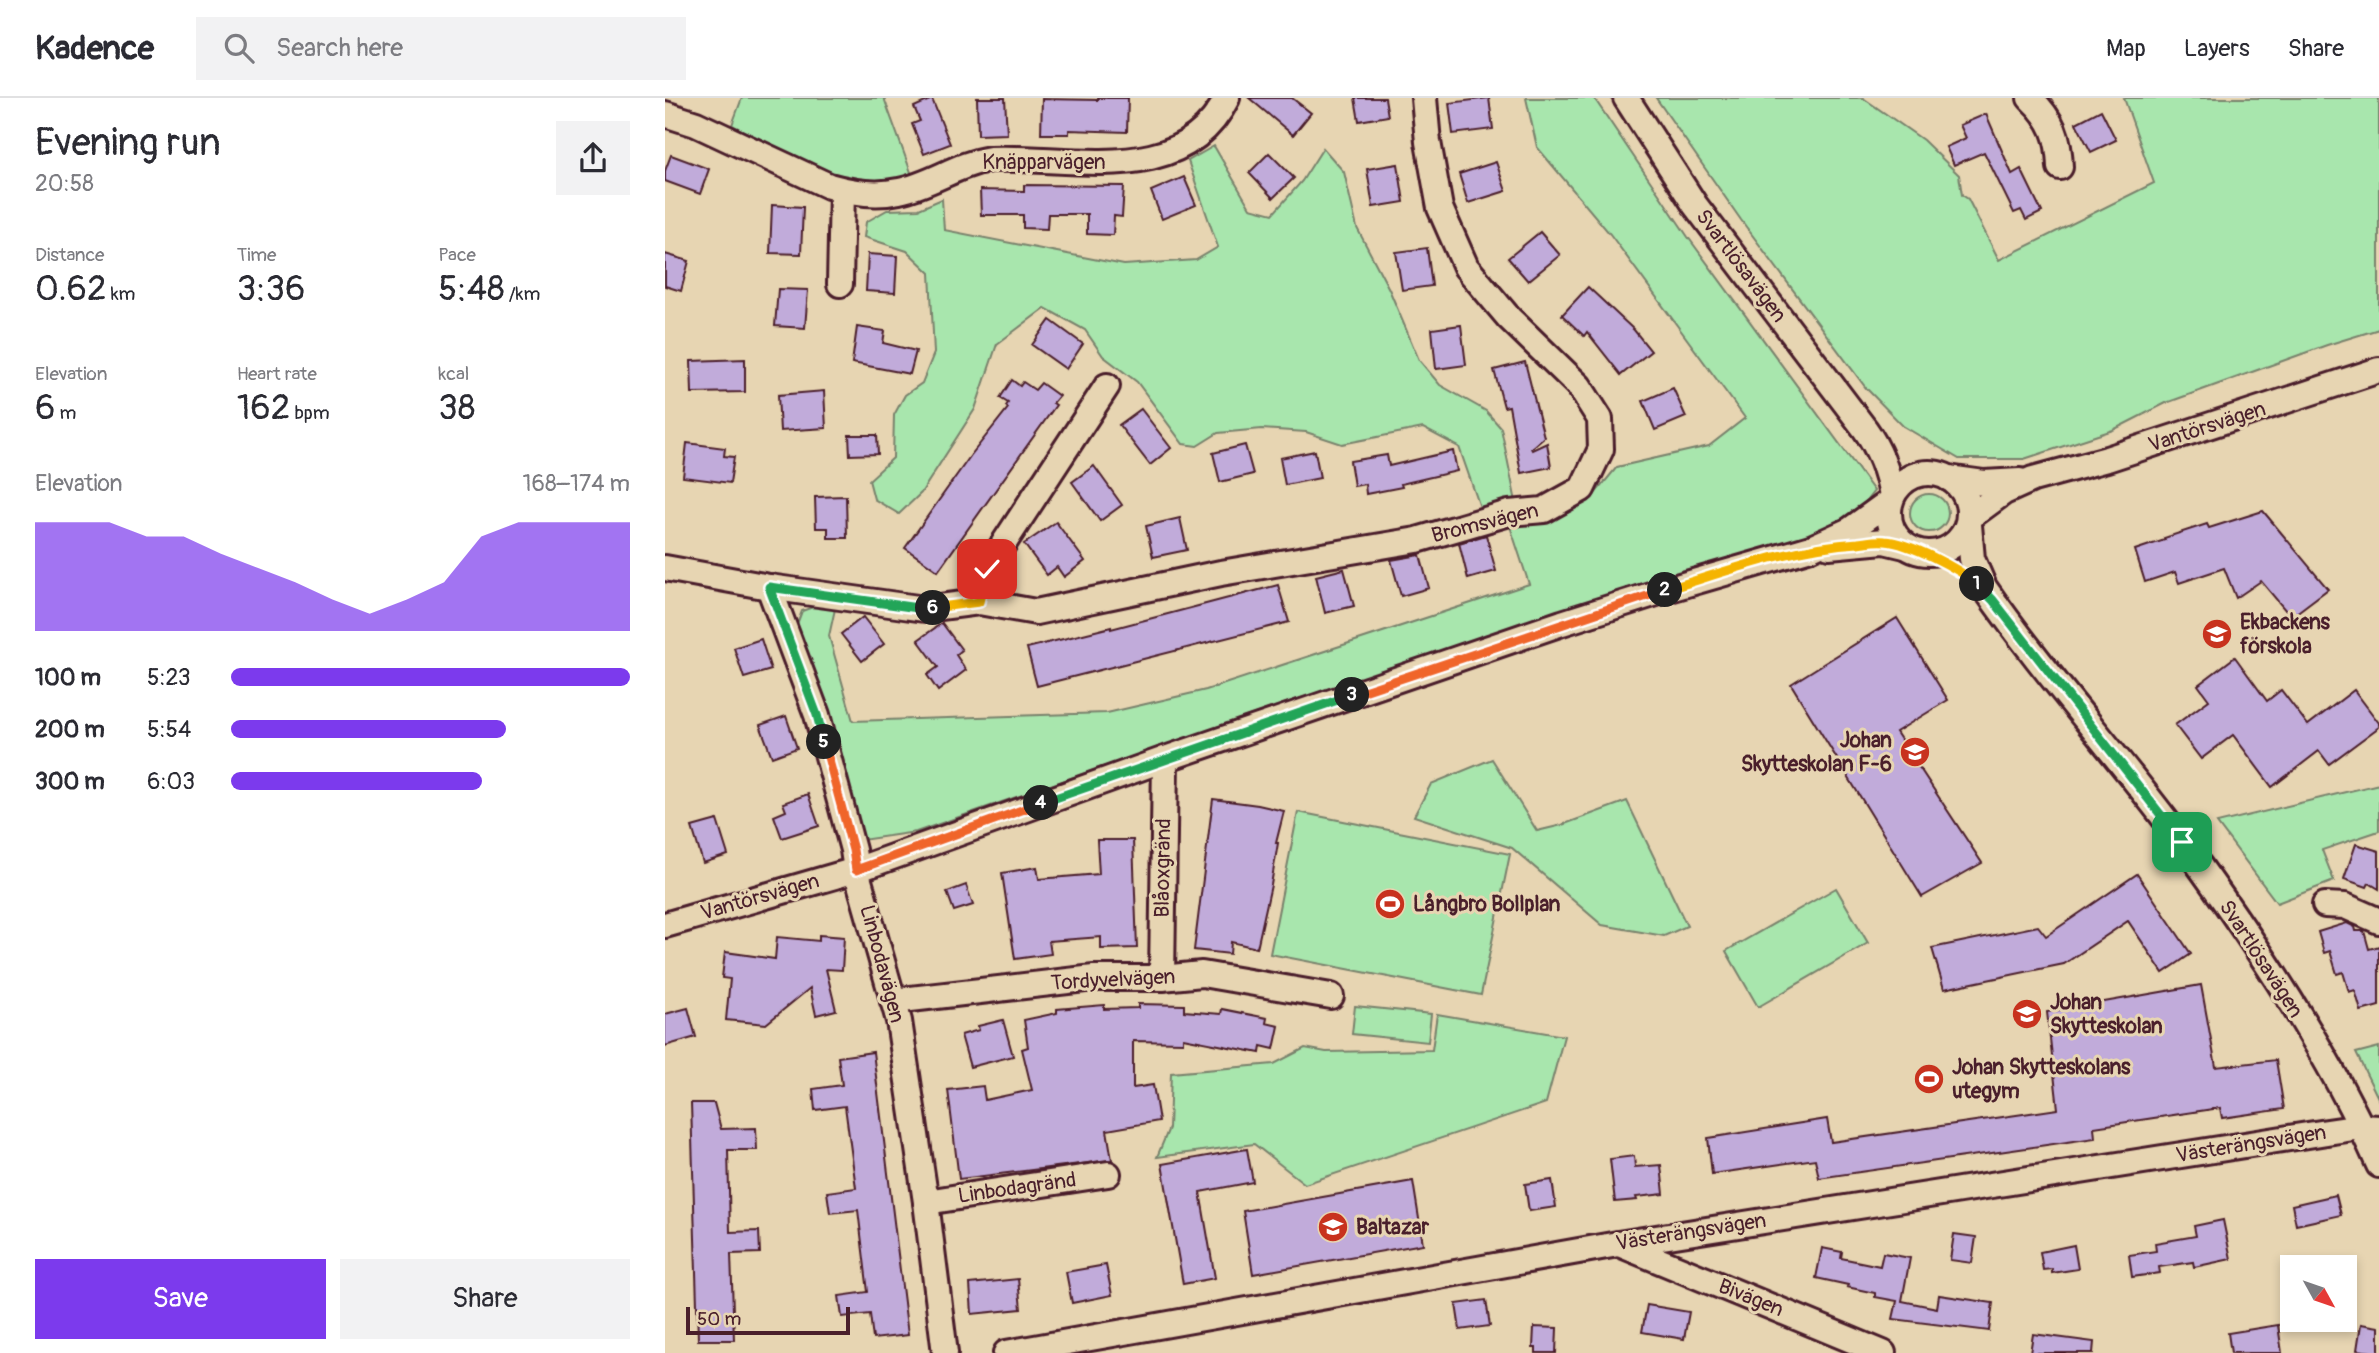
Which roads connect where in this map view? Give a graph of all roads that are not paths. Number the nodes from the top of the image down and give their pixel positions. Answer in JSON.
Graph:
{"nodes":[{"id":1,"x":1227,"y":98,"type":"edge"},
{"id":2,"x":1424,"y":98,"type":"edge"},
{"id":3,"x":1626,"y":98,"type":"edge"},
{"id":4,"x":2030,"y":98,"type":"edge"},
{"id":5,"x":665,"y":114,"type":"edge"},
{"id":6,"x":2060,"y":167,"type":"dead end"},
{"id":7,"x":842,"y":190,"type":"junction"},
{"id":8,"x":840,"y":284,"type":"dead end"},
{"id":9,"x":2379,"y":370,"type":"edge"},
{"id":10,"x":1107,"y":386,"type":"dead end"},
{"id":11,"x":1865,"y":429,"type":"junction"},
{"id":12,"x":1942,"y":476,"type":"junction"},
{"id":13,"x":2033,"y":479,"type":"junction"},
{"id":14,"x":1891,"y":499,"type":"junction"},
{"id":15,"x":1969,"y":521,"type":"junction"},
{"id":16,"x":1811,"y":548,"type":"junction"},
{"id":17,"x":1911,"y":548,"type":"junction"},
{"id":18,"x":665,"y":568,"type":"edge"},
{"id":19,"x":769,"y":587,"type":"junction"},
{"id":20,"x":1993,"y":600,"type":"junction"},
{"id":21,"x":979,"y":602,"type":"junction"},
{"id":22,"x":1165,"y":759,"type":"junction"},
{"id":23,"x":856,"y":870,"type":"junction"},
{"id":24,"x":2325,"y":905,"type":"dead end"},
{"id":25,"x":2379,"y":921,"type":"edge"},
{"id":26,"x":665,"y":925,"type":"edge"},
{"id":27,"x":1162,"y":978,"type":"junction"},
{"id":28,"x":1331,"y":996,"type":"dead end"},
{"id":29,"x":893,"y":1000,"type":"junction"},
{"id":30,"x":2370,"y":1128,"type":"edge"},
{"id":31,"x":2379,"y":1165,"type":"edge"},
{"id":32,"x":1108,"y":1174,"type":"dead end"},
{"id":33,"x":926,"y":1202,"type":"junction"},
{"id":34,"x":1618,"y":1244,"type":"junction"},
{"id":35,"x":944,"y":1353,"type":"edge"},
{"id":36,"x":1006,"y":1353,"type":"edge"},
{"id":37,"x":1884,"y":1353,"type":"edge"}],
"edges":[{"from":1,"to":7,"type":"street","name":"Knäpparvägen"},
{"from":2,"to":21,"type":"street","name":"Bromsvägen"},
{"from":3,"to":11,"type":"street","name":"Svartlösavägen"},
{"from":4,"to":6,"type":"street"},
{"from":5,"to":7,"type":"street","name":"Knäpparvägen"},
{"from":7,"to":8,"type":"street"},
{"from":9,"to":13,"type":"street","name":"Vantörsvägen"},
{"from":10,"to":21,"type":"street"},
{"from":11,"to":12,"type":"street","name":"Svartlösavägen"},
{"from":11,"to":14,"type":"street","name":"Svartlösavägen"},
{"from":12,"to":13,"type":"street","name":"Vantörsvägen"},
{"from":12,"to":14,"type":"street"},
{"from":12,"to":15,"type":"street"},
{"from":13,"to":15,"type":"street","name":"Vantörsvägen"},
{"from":14,"to":16,"type":"street","name":"Vantörsvägen"},
{"from":14,"to":17,"type":"street"},
{"from":15,"to":17,"type":"street"},
{"from":15,"to":20,"type":"street","name":"Svartlösavägen"},
{"from":16,"to":17,"type":"street","name":"Vantörsvägen"},
{"from":16,"to":22,"type":"street","name":"Vantörsvägen"},
{"from":17,"to":20,"type":"street","name":"Svartlösavägen"},
{"from":18,"to":19,"type":"street","name":"Bromsvägen"},
{"from":19,"to":21,"type":"street","name":"Bromsvägen"},
{"from":19,"to":23,"type":"street","name":"Linbodavägen"},
{"from":20,"to":30,"type":"street","name":"Svartlösavägen"},
{"from":22,"to":23,"type":"street","name":"Vantörsvägen"},
{"from":22,"to":27,"type":"street","name":"Blåoxgränd"},
{"from":23,"to":26,"type":"street","name":"Vantörsvägen"},
{"from":23,"to":29,"type":"street","name":"Linbodavägen"},
{"from":24,"to":25,"type":"street"},
{"from":27,"to":28,"type":"street","name":"Tordyvelvägen"},
{"from":27,"to":29,"type":"street","name":"Tordyvelvägen"},
{"from":29,"to":33,"type":"street","name":"Linbodavägen"},
{"from":30,"to":31,"type":"street","name":"Svartlösavägen"},
{"from":30,"to":34,"type":"street","name":"Västerängsvägen"},
{"from":32,"to":33,"type":"street","name":"Linbodagränd"},
{"from":33,"to":35,"type":"street","name":"Linbodavägen"},
{"from":34,"to":36,"type":"street","name":"Västerängsvägen"},
{"from":34,"to":37,"type":"street","name":"Bivägen"}]}
